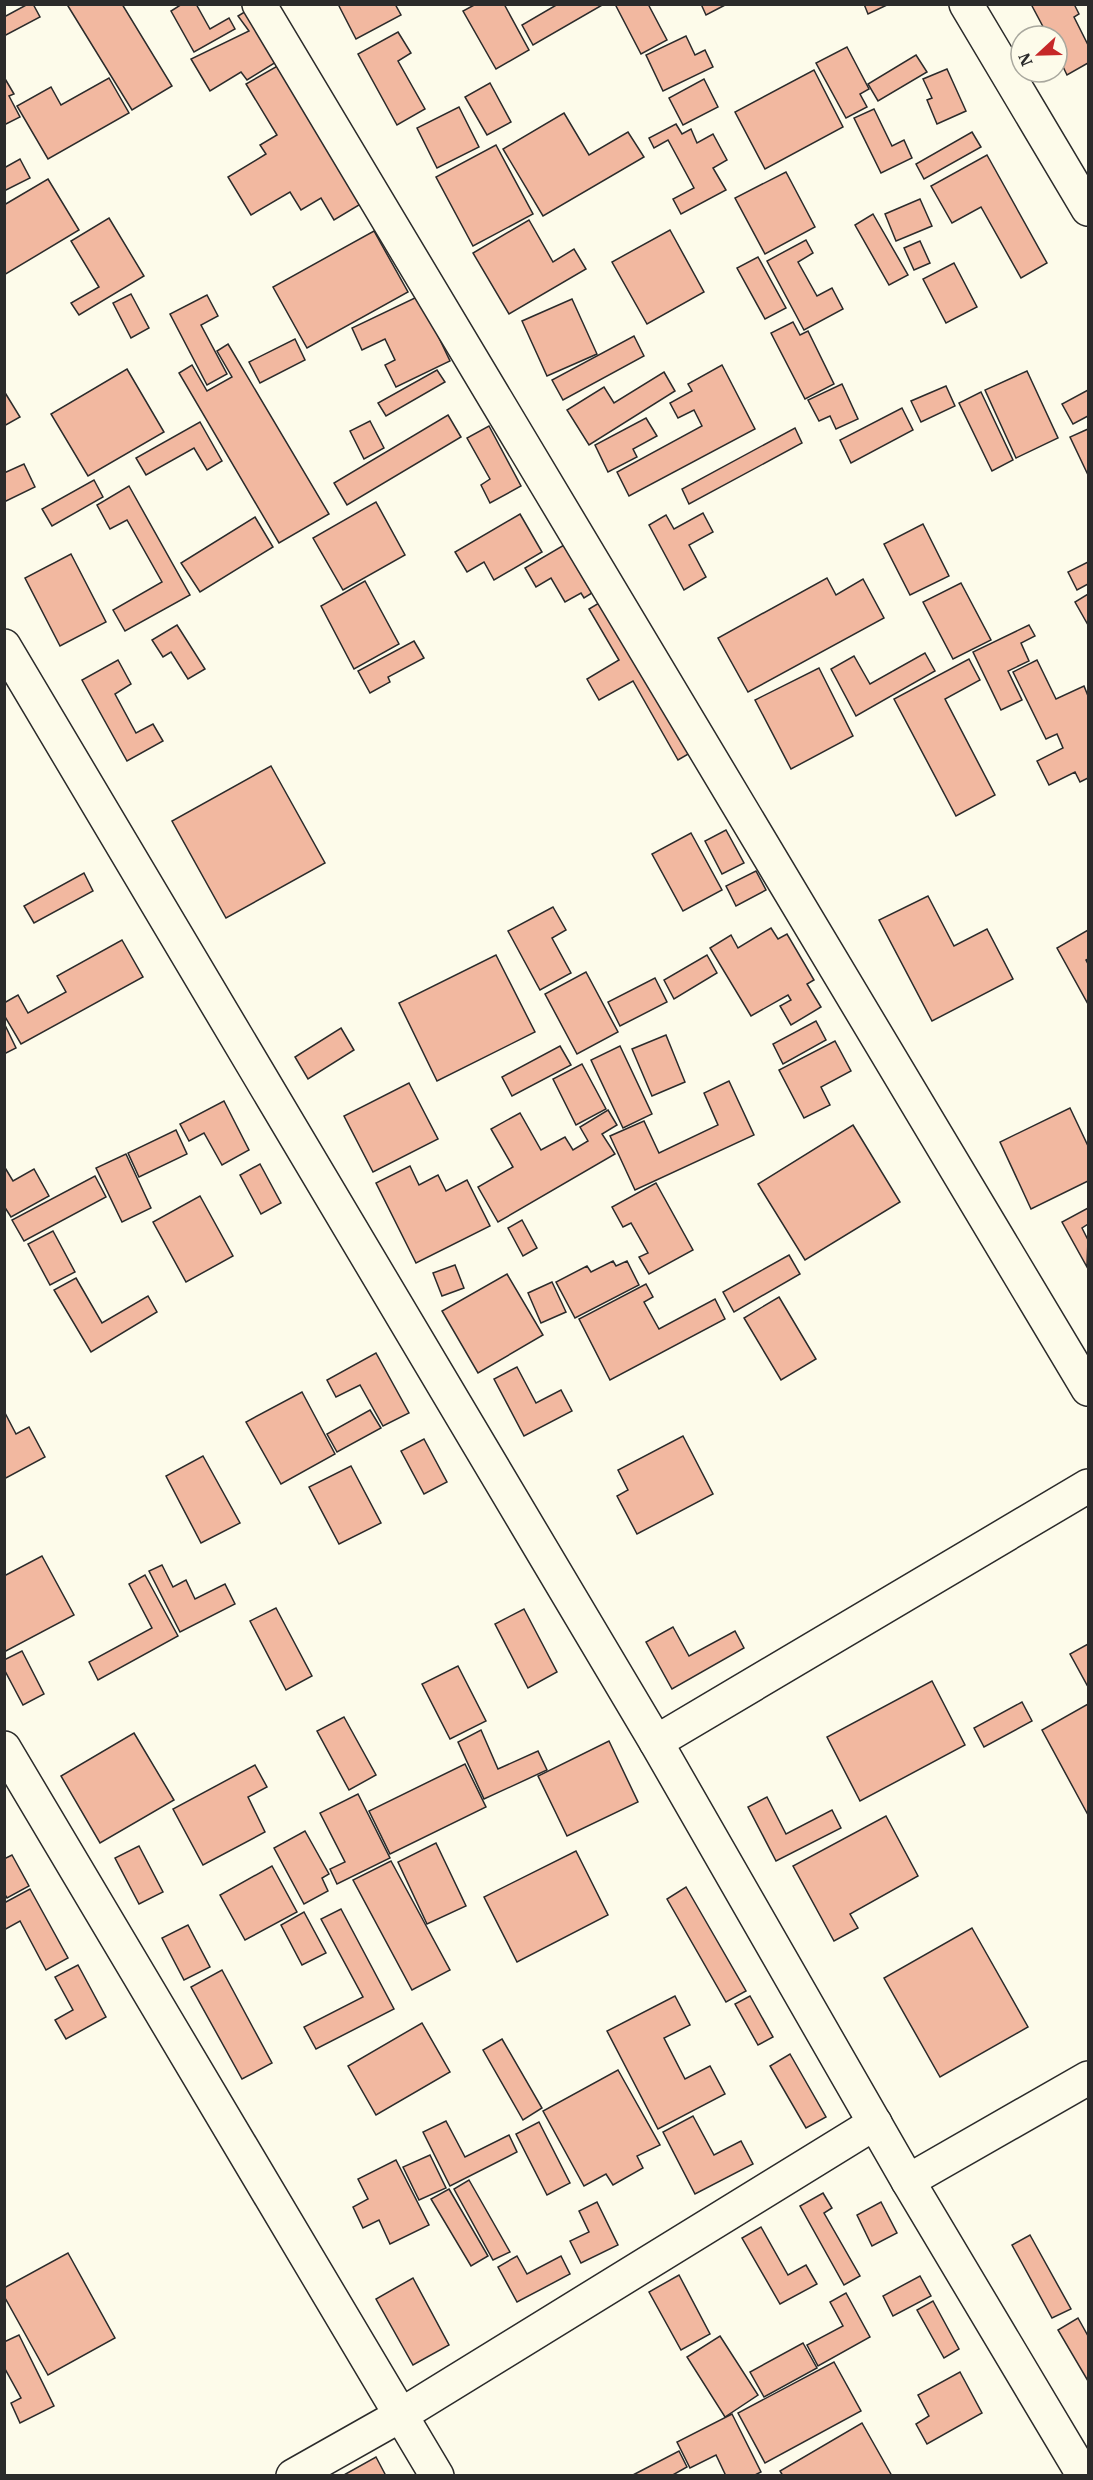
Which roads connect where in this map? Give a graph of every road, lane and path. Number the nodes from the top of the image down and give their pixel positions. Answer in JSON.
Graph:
{"nodes":[{"id":1,"x":259,"y":4,"type":"edge"},
{"id":2,"x":966,"y":4,"type":"edge"},
{"id":3,"x":1089,"y":209,"type":"edge"},
{"id":4,"x":4,"y":646,"type":"edge"},
{"id":5,"x":1089,"y":1389,"type":"edge"},
{"id":6,"x":1089,"y":1486,"type":"edge"},
{"id":7,"x":656,"y":1742,"type":"junction"},
{"id":8,"x":4,"y":1749,"type":"edge"},
{"id":9,"x":1089,"y":2078,"type":"edge"},
{"id":10,"x":875,"y":2123,"type":"junction"},
{"id":11,"x":908,"y":2181,"type":"junction"},
{"id":12,"x":401,"y":2415,"type":"junction"},
{"id":13,"x":293,"y":2475,"type":"edge"},
{"id":14,"x":437,"y":2475,"type":"edge"},
{"id":15,"x":1084,"y":2475,"type":"edge"}],
"edges":[{"from":1,"to":5,"type":"street"},
{"from":2,"to":3,"type":"street"},
{"from":4,"to":7,"type":"street"},
{"from":6,"to":7,"type":"street"},
{"from":7,"to":10,"type":"street"},
{"from":8,"to":12,"type":"street"},
{"from":9,"to":11,"type":"street"},
{"from":10,"to":11,"type":"street"},
{"from":10,"to":12,"type":"street"},
{"from":11,"to":15,"type":"street"},
{"from":12,"to":13,"type":"street"},
{"from":12,"to":14,"type":"street"}]}
